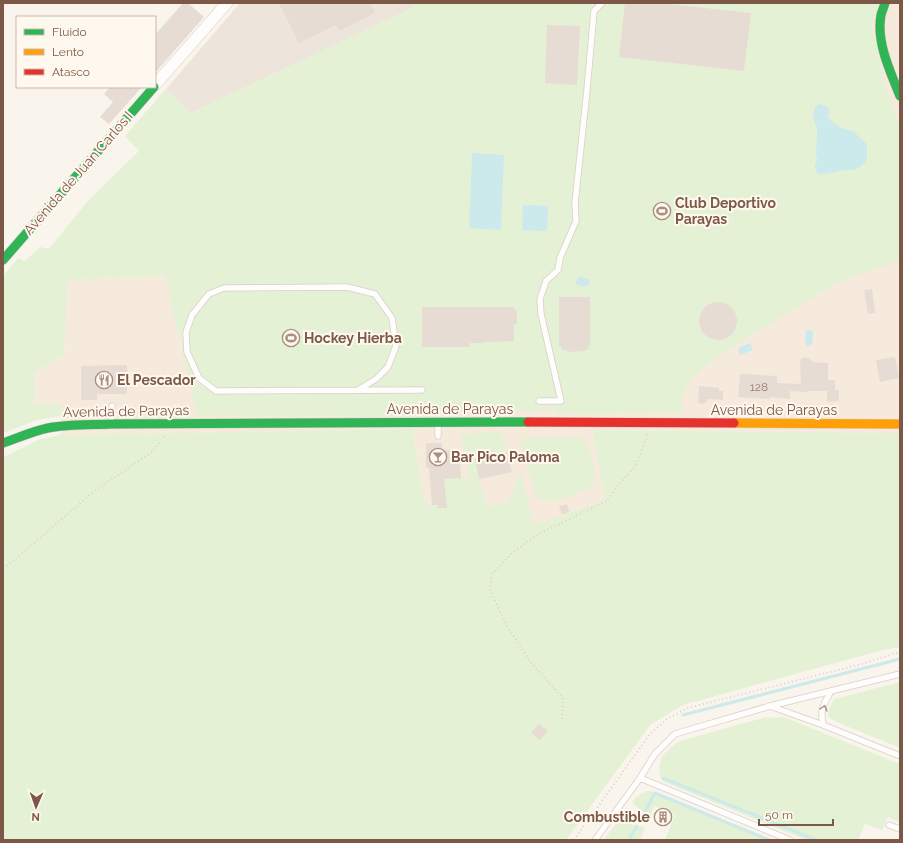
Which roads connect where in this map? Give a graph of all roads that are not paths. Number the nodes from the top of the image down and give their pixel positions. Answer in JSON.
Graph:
{"nodes":[{"id":1,"x":227,"y":3,"type":"edge"},
{"id":2,"x":602,"y":3,"type":"edge"},
{"id":3,"x":885,"y":3,"type":"edge"},
{"id":4,"x":896,"y":76,"type":"edge"},
{"id":5,"x":156,"y":84,"type":"edge"},
{"id":6,"x":152,"y":88,"type":"edge"},
{"id":7,"x":900,"y":96,"type":"edge"},
{"id":8,"x":3,"y":260,"type":"edge"},
{"id":9,"x":358,"y":390,"type":"junction"},
{"id":10,"x":422,"y":390,"type":"dead end"},
{"id":11,"x":539,"y":401,"type":"dead end"},
{"id":12,"x":112,"y":406,"type":"dead end"},
{"id":13,"x":438,"y":422,"type":"junction"},
{"id":14,"x":111,"y":424,"type":"junction"},
{"id":15,"x":900,"y":424,"type":"edge"},
{"id":16,"x":438,"y":436,"type":"dead end"},
{"id":17,"x":3,"y":443,"type":"edge"},
{"id":18,"x":900,"y":674,"type":"edge"},
{"id":19,"x":831,"y":691,"type":"junction"},
{"id":20,"x":770,"y":706,"type":"junction"},
{"id":21,"x":823,"y":726,"type":"junction"},
{"id":22,"x":900,"y":756,"type":"edge"},
{"id":23,"x":640,"y":778,"type":"junction"},
{"id":24,"x":889,"y":825,"type":"dead end"},
{"id":25,"x":900,"y":829,"type":"edge"},
{"id":26,"x":595,"y":840,"type":"edge"},
{"id":27,"x":790,"y":840,"type":"edge"}],
"edges":[{"from":1,"to":5,"type":"street","name":"Avenida de Juan Carlos I"},
{"from":2,"to":11,"type":"lane"},
{"from":3,"to":4,"type":"street"},
{"from":4,"to":7,"type":"street"},
{"from":6,"to":8,"type":"street","name":"Avenida de Juan Carlos I"},
{"from":9,"to":9,"type":"lane"},
{"from":9,"to":10,"type":"lane"},
{"from":12,"to":14,"type":"lane"},
{"from":13,"to":14,"type":"street","name":"Avenida de Parayas"},
{"from":13,"to":15,"type":"street","name":"Avenida de Parayas"},
{"from":13,"to":16,"type":"lane"},
{"from":14,"to":17,"type":"street","name":"Avenida de Parayas"},
{"from":18,"to":19,"type":"lane"},
{"from":19,"to":20,"type":"lane"},
{"from":21,"to":19,"type":"lane","one_way":true},
{"from":20,"to":21,"type":"lane"},
{"from":20,"to":23,"type":"lane"},
{"from":21,"to":22,"type":"lane"},
{"from":23,"to":26,"type":"lane"},
{"from":23,"to":27,"type":"lane"},
{"from":24,"to":25,"type":"lane"}]}
